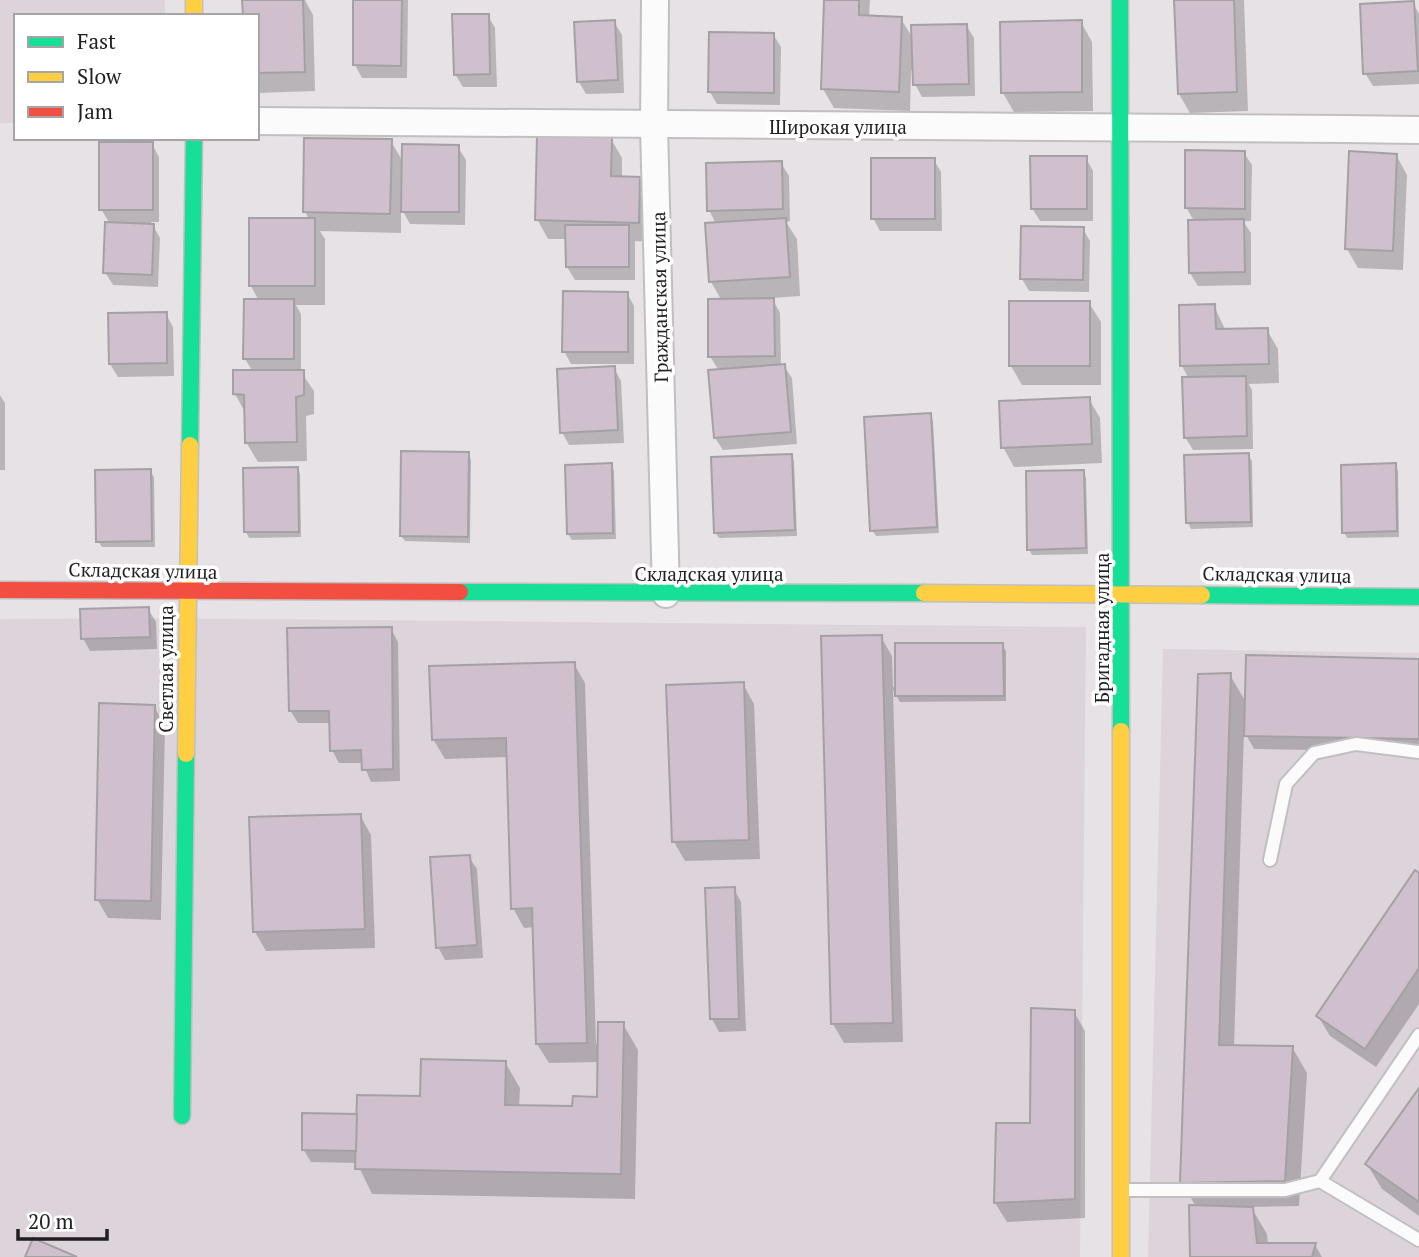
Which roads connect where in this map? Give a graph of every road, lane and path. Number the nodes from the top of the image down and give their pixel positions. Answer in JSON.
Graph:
{"nodes":[{"id":1,"x":654,"y":0,"type":"edge"},
{"id":2,"x":1120,"y":0,"type":"edge"},
{"id":3,"x":259,"y":121,"type":"edge"},
{"id":4,"x":1122,"y":126,"type":"junction"},
{"id":5,"x":654,"y":127,"type":"junction"},
{"id":6,"x":1419,"y":130,"type":"edge"},
{"id":7,"x":194,"y":140,"type":"edge"},
{"id":8,"x":0,"y":590,"type":"edge"},
{"id":9,"x":186,"y":592,"type":"junction"},
{"id":10,"x":1122,"y":593,"type":"junction"},
{"id":11,"x":666,"y":594,"type":"junction"},
{"id":12,"x":1419,"y":597,"type":"edge"},
{"id":13,"x":1419,"y":751,"type":"edge"},
{"id":14,"x":1270,"y":860,"type":"dead end"},
{"id":15,"x":1419,"y":1035,"type":"edge"},
{"id":16,"x":182,"y":1116,"type":"dead end"},
{"id":17,"x":1320,"y":1181,"type":"junction"},
{"id":18,"x":1121,"y":1190,"type":"junction"},
{"id":19,"x":1419,"y":1240,"type":"edge"},
{"id":20,"x":1121,"y":1257,"type":"edge"}],
"edges":[{"from":1,"to":5,"type":"street","name":"Гражданская улица"},
{"from":2,"to":4,"type":"street","name":"Бригадная улица"},
{"from":3,"to":5,"type":"street","name":"Широкая улица"},
{"from":4,"to":5,"type":"street","name":"Широкая улица"},
{"from":4,"to":6,"type":"street","name":"Широкая улица"},
{"from":4,"to":10,"type":"street","name":"Бригадная улица"},
{"from":5,"to":11,"type":"street","name":"Гражданская улица"},
{"from":7,"to":9,"type":"street","name":"Светлая улица"},
{"from":8,"to":9,"type":"street","name":"Складская улица"},
{"from":9,"to":11,"type":"street","name":"Складская улица"},
{"from":9,"to":16,"type":"street","name":"Светлая улица"},
{"from":10,"to":11,"type":"street","name":"Складская улица"},
{"from":10,"to":12,"type":"street","name":"Складская улица"},
{"from":10,"to":18,"type":"street","name":"Бригадная улица"},
{"from":13,"to":14,"type":"lane"},
{"from":15,"to":17,"type":"lane"},
{"from":17,"to":18,"type":"lane"},
{"from":17,"to":19,"type":"lane"},
{"from":18,"to":20,"type":"street","name":"Бригадная улица"}]}
